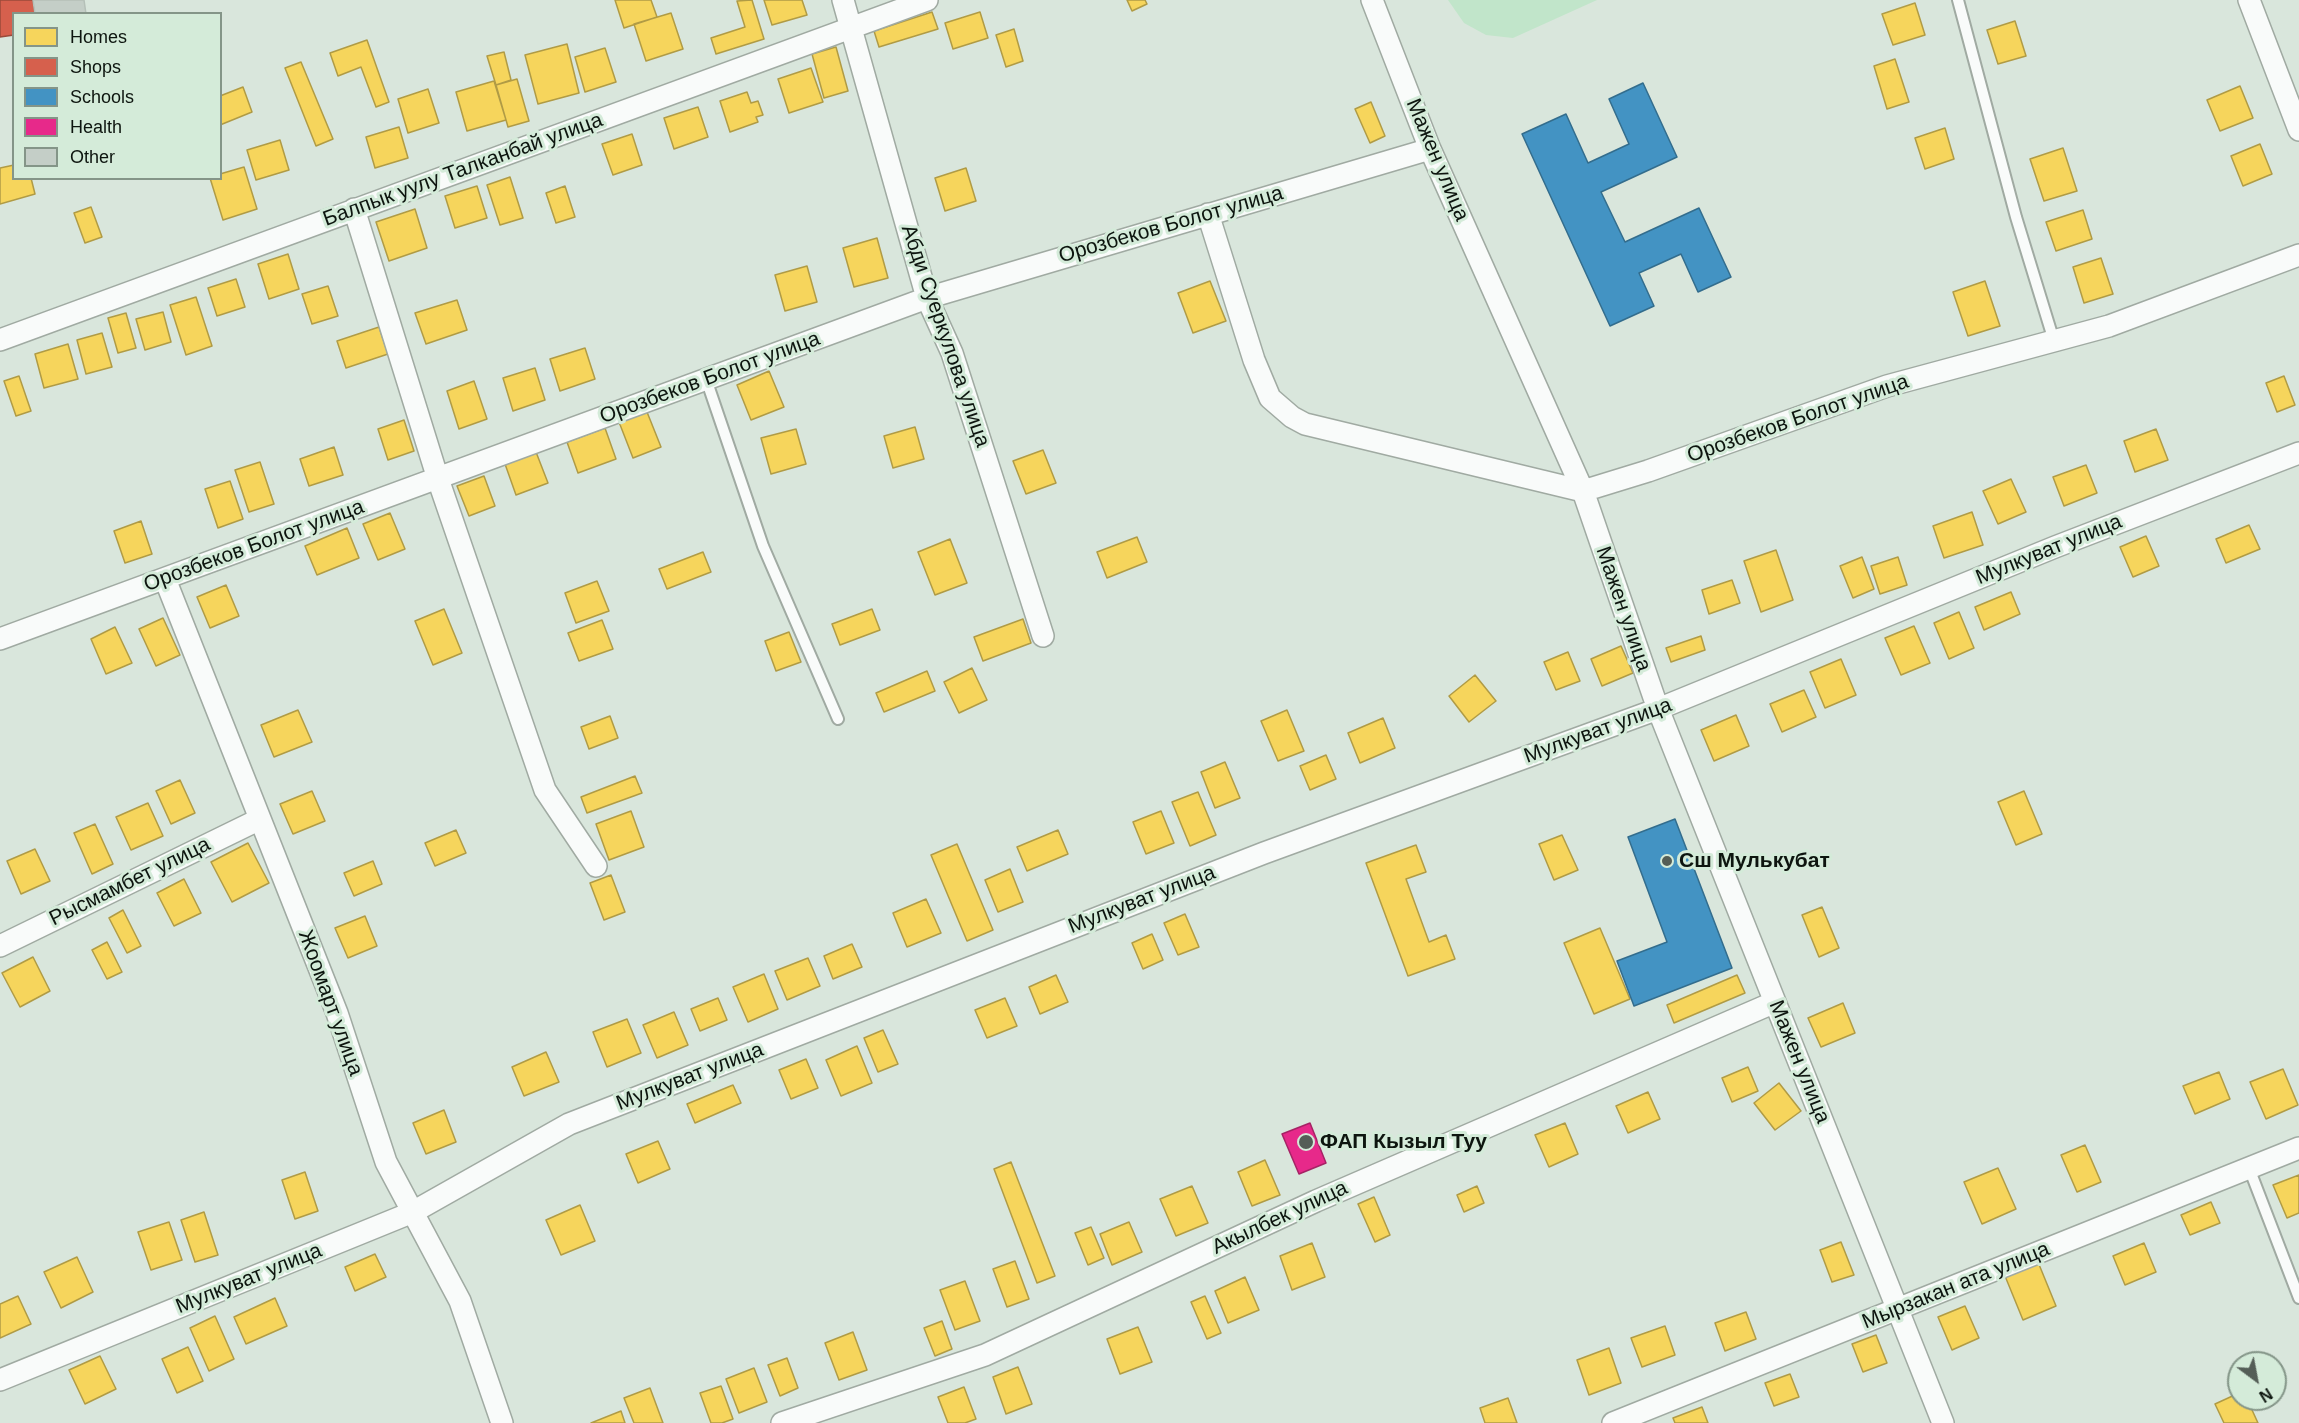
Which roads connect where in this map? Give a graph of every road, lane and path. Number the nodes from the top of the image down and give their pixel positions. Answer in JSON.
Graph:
{"nodes":[{"id":1,"x":843,"y":0,"type":"edge"},
{"id":2,"x":927,"y":0,"type":"edge"},
{"id":3,"x":1372,"y":0,"type":"edge"},
{"id":4,"x":1958,"y":0,"type":"edge"},
{"id":5,"x":2250,"y":0,"type":"edge"},
{"id":6,"x":851,"y":28,"type":"junction"},
{"id":7,"x":2299,"y":130,"type":"edge"},
{"id":8,"x":1430,"y":149,"type":"junction"},
{"id":9,"x":354,"y":209,"type":"junction"},
{"id":10,"x":1208,"y":214,"type":"junction"},
{"id":11,"x":2299,"y":255,"type":"edge"},
{"id":12,"x":927,"y":297,"type":"junction"},
{"id":13,"x":0,"y":340,"type":"edge"},
{"id":14,"x":2054,"y":341,"type":"junction"},
{"id":15,"x":706,"y":379,"type":"junction"},
{"id":16,"x":2299,"y":453,"type":"edge"},
{"id":17,"x":438,"y":479,"type":"junction"},
{"id":18,"x":1583,"y":491,"type":"junction"},
{"id":19,"x":165,"y":579,"type":"junction"},
{"id":20,"x":1043,"y":636,"type":"dead end"},
{"id":21,"x":0,"y":639,"type":"edge"},
{"id":22,"x":1658,"y":709,"type":"junction"},
{"id":23,"x":838,"y":719,"type":"dead end"},
{"id":24,"x":260,"y":819,"type":"junction"},
{"id":25,"x":596,"y":866,"type":"dead end"},
{"id":26,"x":0,"y":946,"type":"edge"},
{"id":27,"x":1775,"y":1002,"type":"junction"},
{"id":28,"x":2299,"y":1148,"type":"edge"},
{"id":29,"x":2249,"y":1168,"type":"junction"},
{"id":30,"x":413,"y":1212,"type":"junction"},
{"id":31,"x":2299,"y":1298,"type":"edge"},
{"id":32,"x":1897,"y":1309,"type":"junction"},
{"id":33,"x":0,"y":1380,"type":"edge"},
{"id":34,"x":502,"y":1423,"type":"edge"},
{"id":35,"x":782,"y":1423,"type":"edge"},
{"id":36,"x":1613,"y":1423,"type":"edge"},
{"id":37,"x":1943,"y":1423,"type":"edge"}],
"edges":[{"from":1,"to":6,"type":"street","name":"Абди Суеркулова улица"},
{"from":2,"to":6,"type":"street","name":"Балпык уулу Талканбай улица"},
{"from":3,"to":8,"type":"street","name":"Мажен улица"},
{"from":4,"to":14,"type":"lane"},
{"from":5,"to":7,"type":"street"},
{"from":6,"to":9,"type":"street","name":"Балпык уулу Талканбай улица"},
{"from":6,"to":12,"type":"street","name":"Абди Суеркулова улица"},
{"from":8,"to":10,"type":"street","name":"Орозбеков Болот улица"},
{"from":8,"to":18,"type":"street","name":"Мажен улица"},
{"from":9,"to":13,"type":"street","name":"Балпык уулу Талканбай улица"},
{"from":9,"to":17,"type":"street"},
{"from":10,"to":12,"type":"street","name":"Орозбеков Болот улица"},
{"from":10,"to":18,"type":"street"},
{"from":11,"to":14,"type":"street","name":"Орозбеков Болот улица"},
{"from":12,"to":15,"type":"street","name":"Орозбеков Болот улица"},
{"from":12,"to":20,"type":"street","name":"Абди Суеркулова улица"},
{"from":14,"to":18,"type":"street","name":"Орозбеков Болот улица"},
{"from":15,"to":17,"type":"street","name":"Орозбеков Болот улица"},
{"from":15,"to":23,"type":"lane"},
{"from":16,"to":22,"type":"street","name":"Мулкуват улица"},
{"from":17,"to":19,"type":"street","name":"Орозбеков Болот улица"},
{"from":17,"to":25,"type":"street"},
{"from":18,"to":22,"type":"street","name":"Мажен улица"},
{"from":19,"to":21,"type":"street","name":"Орозбеков Болот улица"},
{"from":19,"to":24,"type":"street","name":"Жоомарт улица"},
{"from":22,"to":27,"type":"street","name":"Мажен улица"},
{"from":22,"to":30,"type":"street","name":"Мулкуват улица"},
{"from":24,"to":26,"type":"street","name":"Рысмамбет улица"},
{"from":24,"to":30,"type":"street","name":"Жоомарт улица"},
{"from":27,"to":32,"type":"street","name":"Мажен улица"},
{"from":27,"to":35,"type":"street","name":"Акылбек улица"},
{"from":28,"to":29,"type":"street","name":"Мырзакан ата улица"},
{"from":29,"to":31,"type":"lane"},
{"from":29,"to":32,"type":"street","name":"Мырзакан ата улица"},
{"from":30,"to":33,"type":"street","name":"Мулкуват улица"},
{"from":30,"to":34,"type":"street","name":"Жоомарт улица"},
{"from":32,"to":36,"type":"street","name":"Мырзакан ата улица"},
{"from":32,"to":37,"type":"street","name":"Мажен улица"}]}
